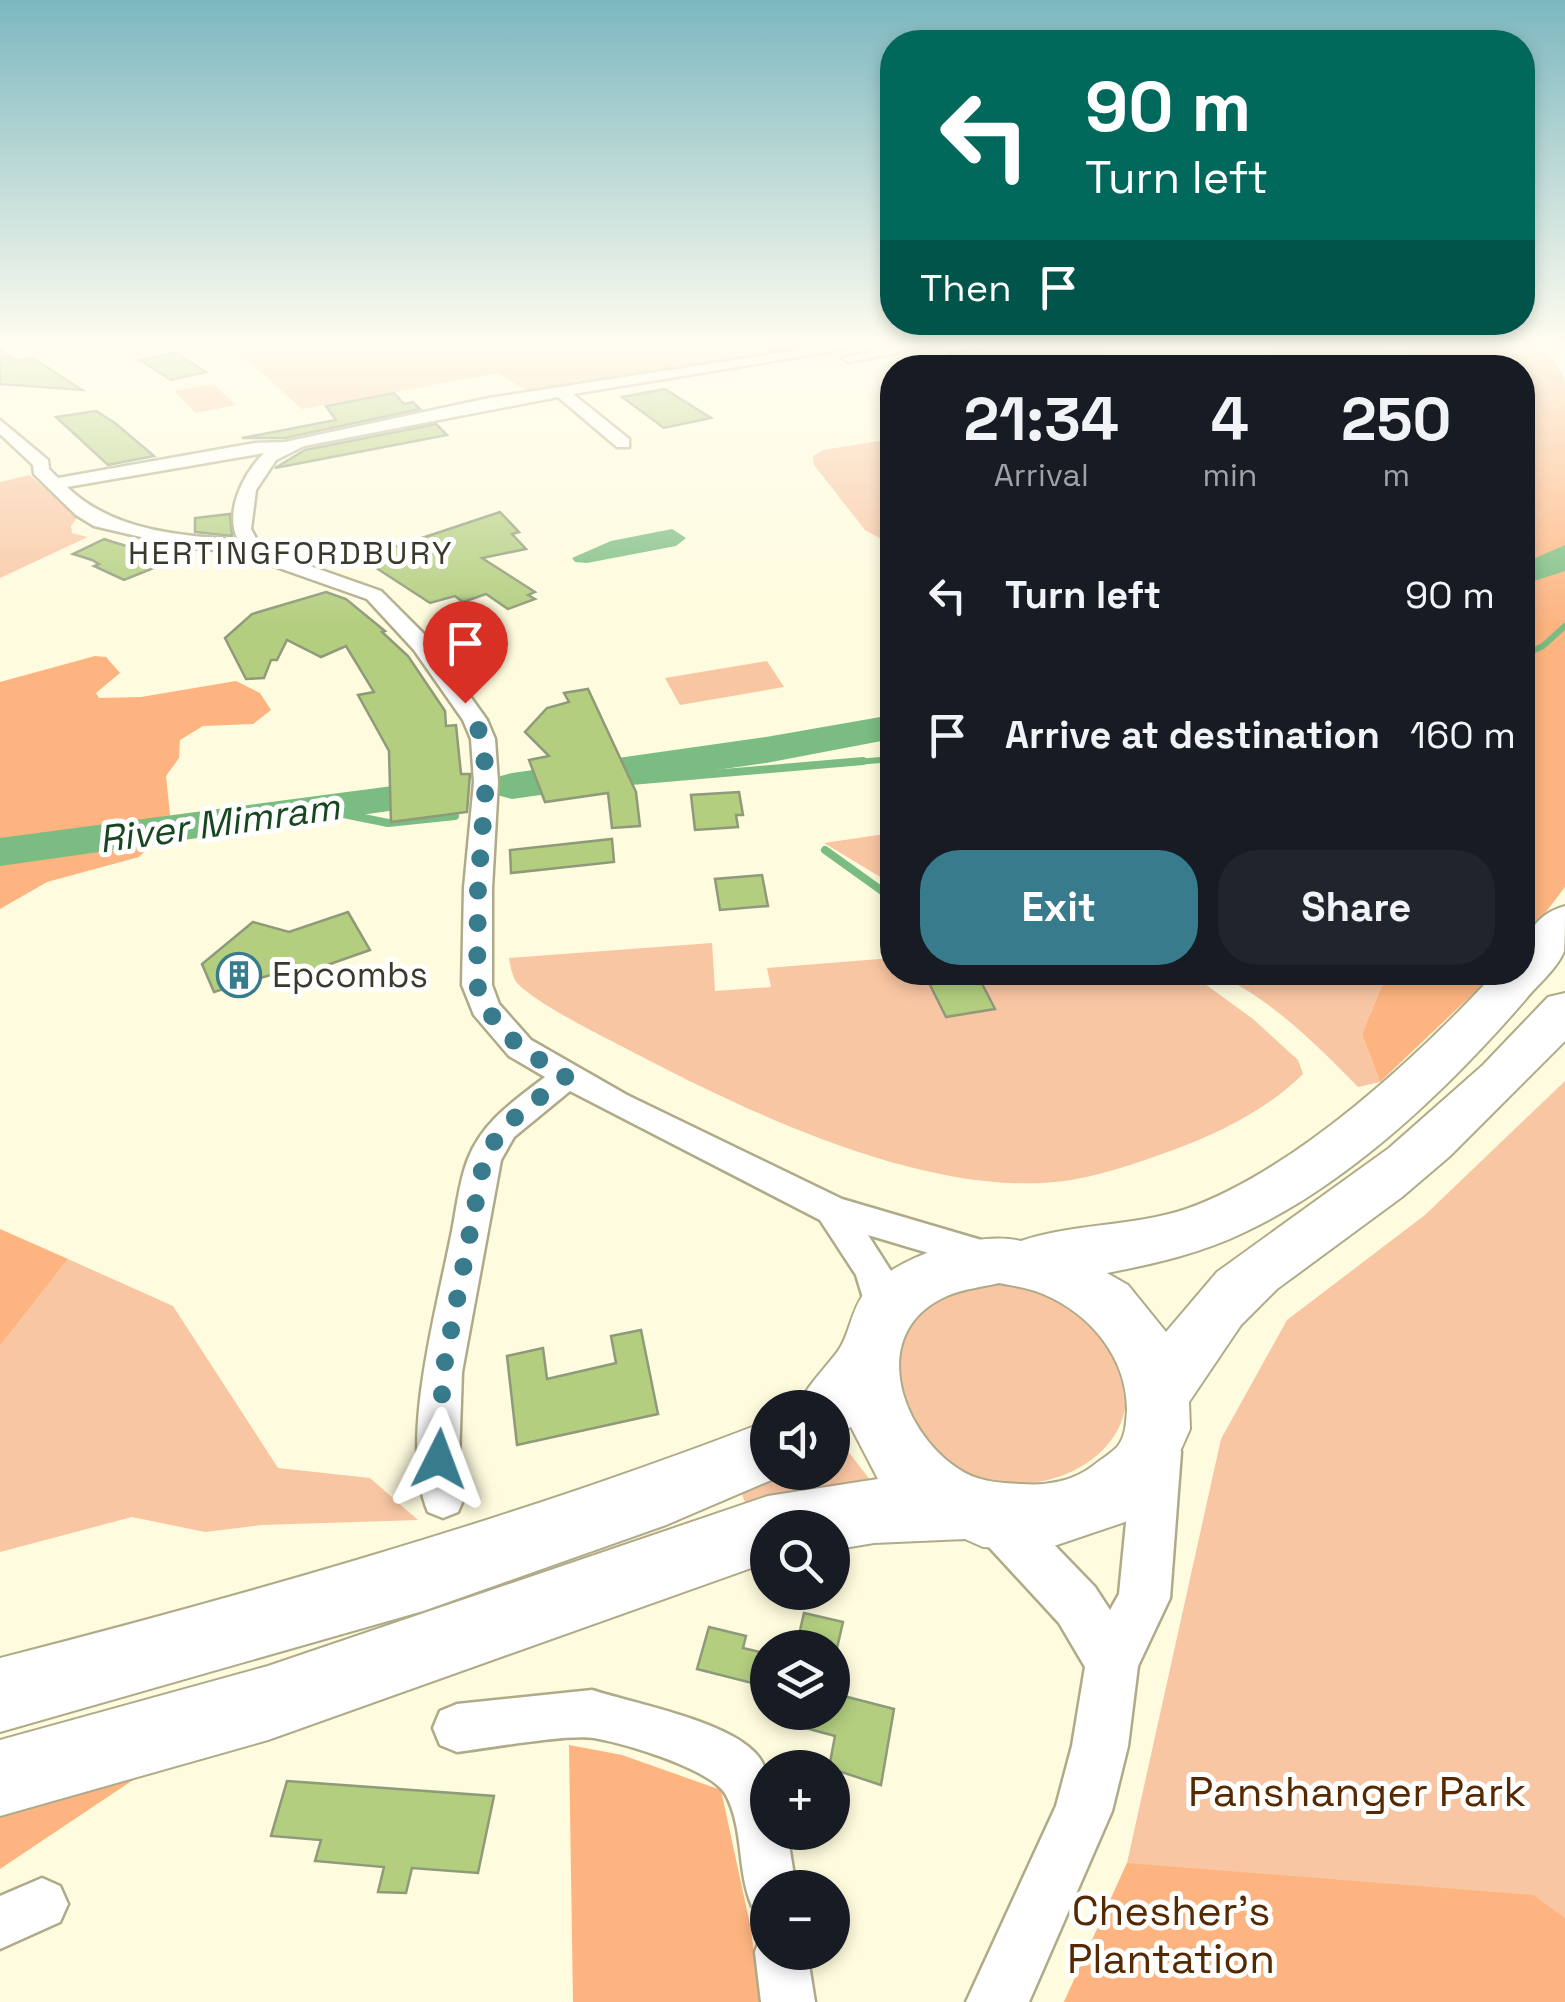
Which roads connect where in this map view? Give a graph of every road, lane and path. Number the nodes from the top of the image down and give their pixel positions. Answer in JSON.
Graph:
{"nodes":[{"id":1,"x":14,"y":437,"type":"edge"},
{"id":2,"x":322,"y":437,"type":"edge"},
{"id":3,"x":614,"y":437,"type":"edge"},
{"id":4,"x":622,"y":444,"type":"dead end"},
{"id":5,"x":284,"y":447,"type":"junction"},
{"id":6,"x":54,"y":484,"type":"junction"},
{"id":7,"x":251,"y":546,"type":"junction"},
{"id":8,"x":1565,"y":920,"type":"edge"},
{"id":9,"x":1535,"y":957,"type":"edge"},
{"id":10,"x":1512,"y":985,"type":"edge"},
{"id":11,"x":1565,"y":1009,"type":"edge"},
{"id":12,"x":566,"y":1076,"type":"junction"},
{"id":13,"x":832,"y":1210,"type":"junction"},
{"id":14,"x":1013,"y":1260,"type":"junction"},
{"id":15,"x":860,"y":1360,"type":"edge"},
{"id":16,"x":1160,"y":1409,"type":"junction"},
{"id":17,"x":750,"y":1460,"type":"edge"},
{"id":18,"x":443,"y":1498,"type":"dead end"},
{"id":19,"x":979,"y":1511,"type":"junction"},
{"id":20,"x":850,"y":1514,"type":"edge"},
{"id":21,"x":750,"y":1535,"type":"edge"},
{"id":22,"x":1112,"y":1663,"type":"junction"},
{"id":23,"x":0,"y":1695,"type":"edge"},
{"id":24,"x":457,"y":1728,"type":"dead end"},
{"id":25,"x":0,"y":1778,"type":"edge"},
{"id":26,"x":767,"y":1870,"type":"edge"},
{"id":27,"x":783,"y":1970,"type":"edge"},
{"id":28,"x":788,"y":2002,"type":"edge"},
{"id":29,"x":997,"y":2002,"type":"edge"}],
"edges":[{"from":1,"to":6,"type":"street"},
{"from":2,"to":5,"type":"street"},
{"from":3,"to":4,"type":"street"},
{"from":5,"to":6,"type":"street"},
{"from":5,"to":7,"type":"street"},
{"from":6,"to":7,"type":"street"},
{"from":7,"to":12,"type":"street"},
{"from":8,"to":9,"type":"highway"},
{"from":10,"to":14,"type":"highway"},
{"from":11,"to":16,"type":"highway"},
{"from":12,"to":13,"type":"street"},
{"from":12,"to":18,"type":"street"},
{"from":13,"to":14,"type":"street"},
{"from":13,"to":15,"type":"street"},
{"from":14,"to":15,"type":"highway"},
{"from":14,"to":16,"type":"highway"},
{"from":15,"to":19,"type":"highway"},
{"from":16,"to":19,"type":"highway"},
{"from":16,"to":22,"type":"street"},
{"from":17,"to":23,"type":"highway"},
{"from":19,"to":20,"type":"highway"},
{"from":19,"to":22,"type":"street"},
{"from":21,"to":25,"type":"highway"},
{"from":22,"to":29,"type":"street"},
{"from":24,"to":26,"type":"street"},
{"from":27,"to":28,"type":"street"}]}
